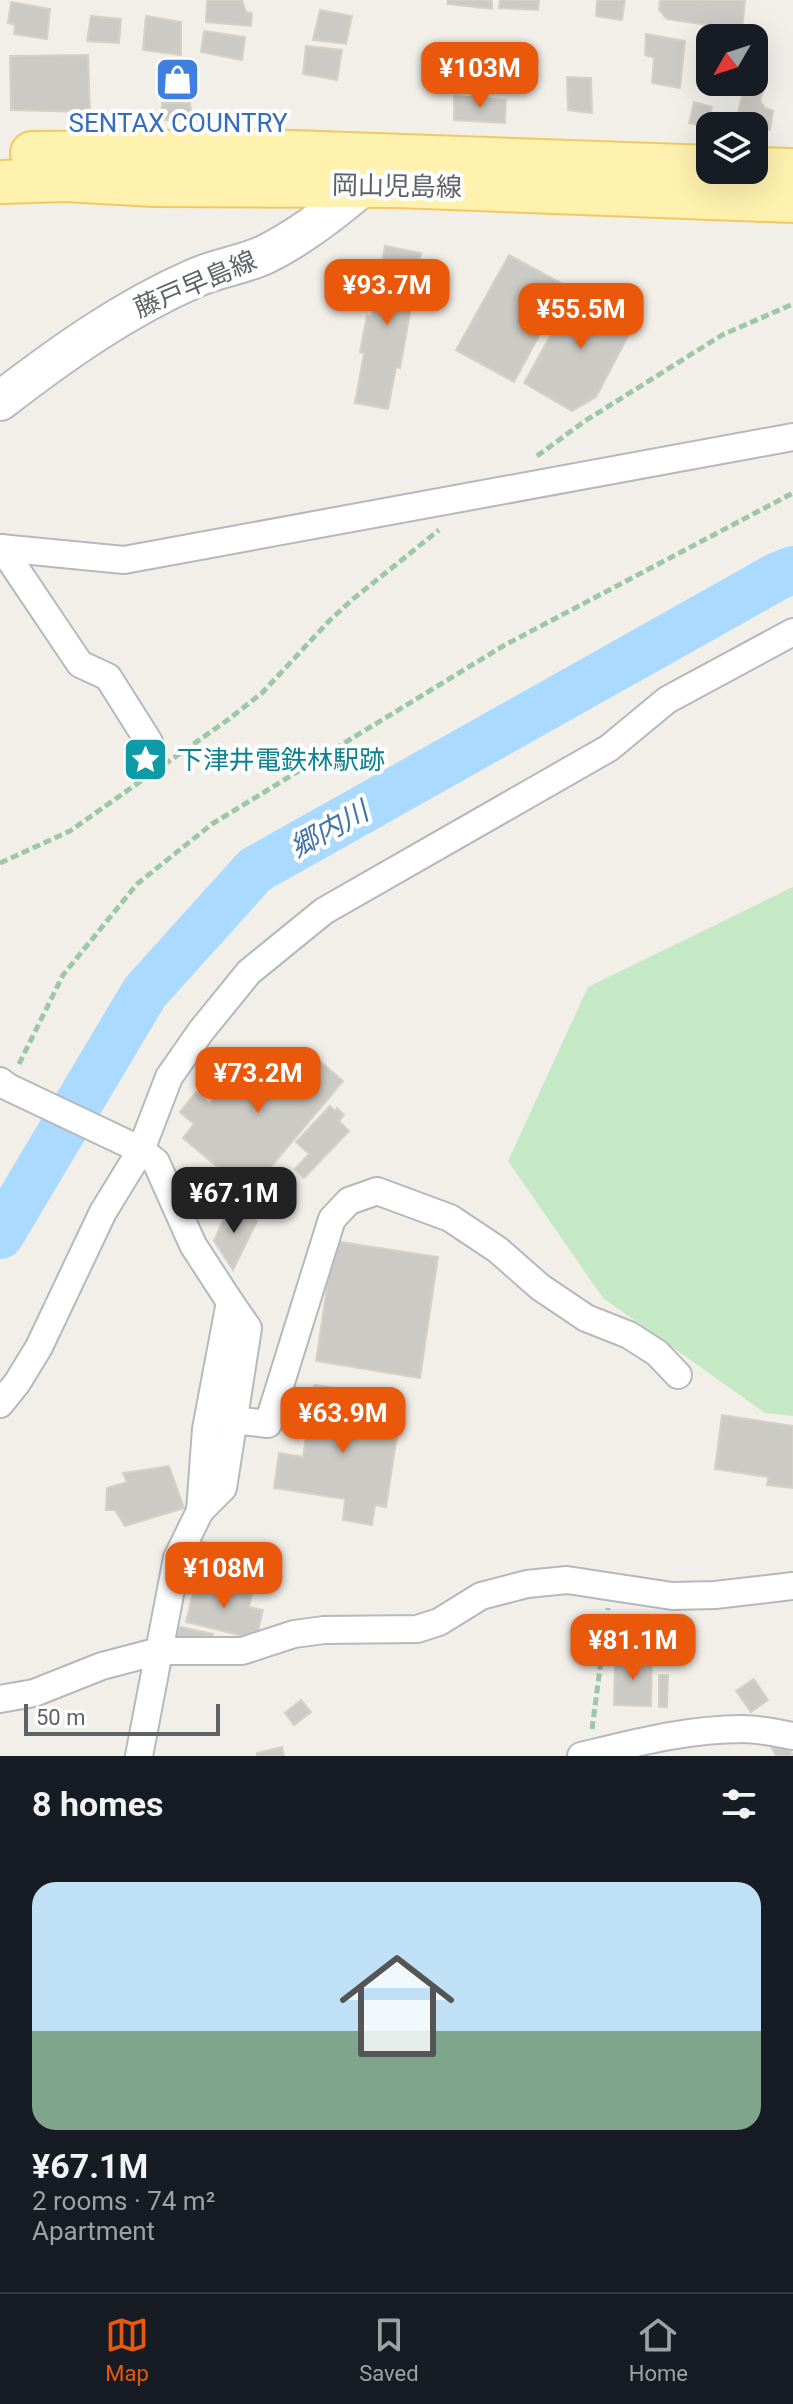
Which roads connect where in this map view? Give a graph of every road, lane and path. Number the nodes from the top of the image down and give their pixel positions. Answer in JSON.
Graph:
{"nodes":[{"id":1,"x":0,"y":153,"type":"edge"},
{"id":2,"x":696,"y":167,"type":"edge"},
{"id":3,"x":364,"y":169,"type":"junction"},
{"id":4,"x":768,"y":169,"type":"edge"},
{"id":5,"x":793,"y":170,"type":"edge"},
{"id":6,"x":0,"y":182,"type":"edge"},
{"id":7,"x":793,"y":201,"type":"edge"},
{"id":8,"x":793,"y":304,"type":"edge"},
{"id":9,"x":0,"y":401,"type":"edge"},
{"id":10,"x":793,"y":437,"type":"edge"},
{"id":11,"x":535,"y":458,"type":"dead end"},
{"id":12,"x":793,"y":493,"type":"edge"},
{"id":13,"x":440,"y":529,"type":"dead end"},
{"id":14,"x":1,"y":548,"type":"edge"},
{"id":15,"x":793,"y":632,"type":"edge"},
{"id":16,"x":149,"y":742,"type":"dead end"},
{"id":17,"x":0,"y":863,"type":"edge"},
{"id":18,"x":4,"y":1084,"type":"edge"},
{"id":19,"x":136,"y":1148,"type":"junction"},
{"id":20,"x":230,"y":1302,"type":"junction"},
{"id":21,"x":678,"y":1375,"type":"dead end"},
{"id":22,"x":0,"y":1404,"type":"edge"},
{"id":23,"x":233,"y":1420,"type":"junction"},
{"id":24,"x":200,"y":1511,"type":"junction"},
{"id":25,"x":793,"y":1586,"type":"edge"},
{"id":26,"x":615,"y":1588,"type":"junction"},
{"id":27,"x":159,"y":1651,"type":"junction"},
{"id":28,"x":0,"y":1699,"type":"edge"},
{"id":29,"x":793,"y":1736,"type":"edge"},
{"id":30,"x":585,"y":1755,"type":"edge"},
{"id":31,"x":139,"y":1756,"type":"edge"}],
"edges":[{"from":1,"to":3,"type":"main road","name":"岡山児島線"},
{"from":2,"to":3,"type":"main road","name":"岡山児島線"},
{"from":3,"to":6,"type":"main road","name":"岡山児島線"},
{"from":3,"to":7,"type":"main road","name":"岡山児島線"},
{"from":3,"to":9,"type":"main road","name":"藤戸早島線"},
{"from":4,"to":5,"type":"main road"},
{"from":8,"to":11,"type":"path"},
{"from":10,"to":14,"type":"street"},
{"from":12,"to":18,"type":"path"},
{"from":13,"to":17,"type":"path"},
{"from":14,"to":16,"type":"street"},
{"from":15,"to":19,"type":"street"},
{"from":18,"to":19,"type":"street"},
{"from":19,"to":20,"type":"street"},
{"from":19,"to":22,"type":"street"},
{"from":20,"to":23,"type":"street"},
{"from":20,"to":24,"type":"street"},
{"from":21,"to":23,"type":"street"},
{"from":23,"to":24,"type":"street"},
{"from":24,"to":27,"type":"street"},
{"from":25,"to":26,"type":"street"},
{"from":26,"to":27,"type":"street"},
{"from":26,"to":30,"type":"path"},
{"from":27,"to":28,"type":"street"},
{"from":27,"to":31,"type":"street"},
{"from":29,"to":30,"type":"street"}]}
